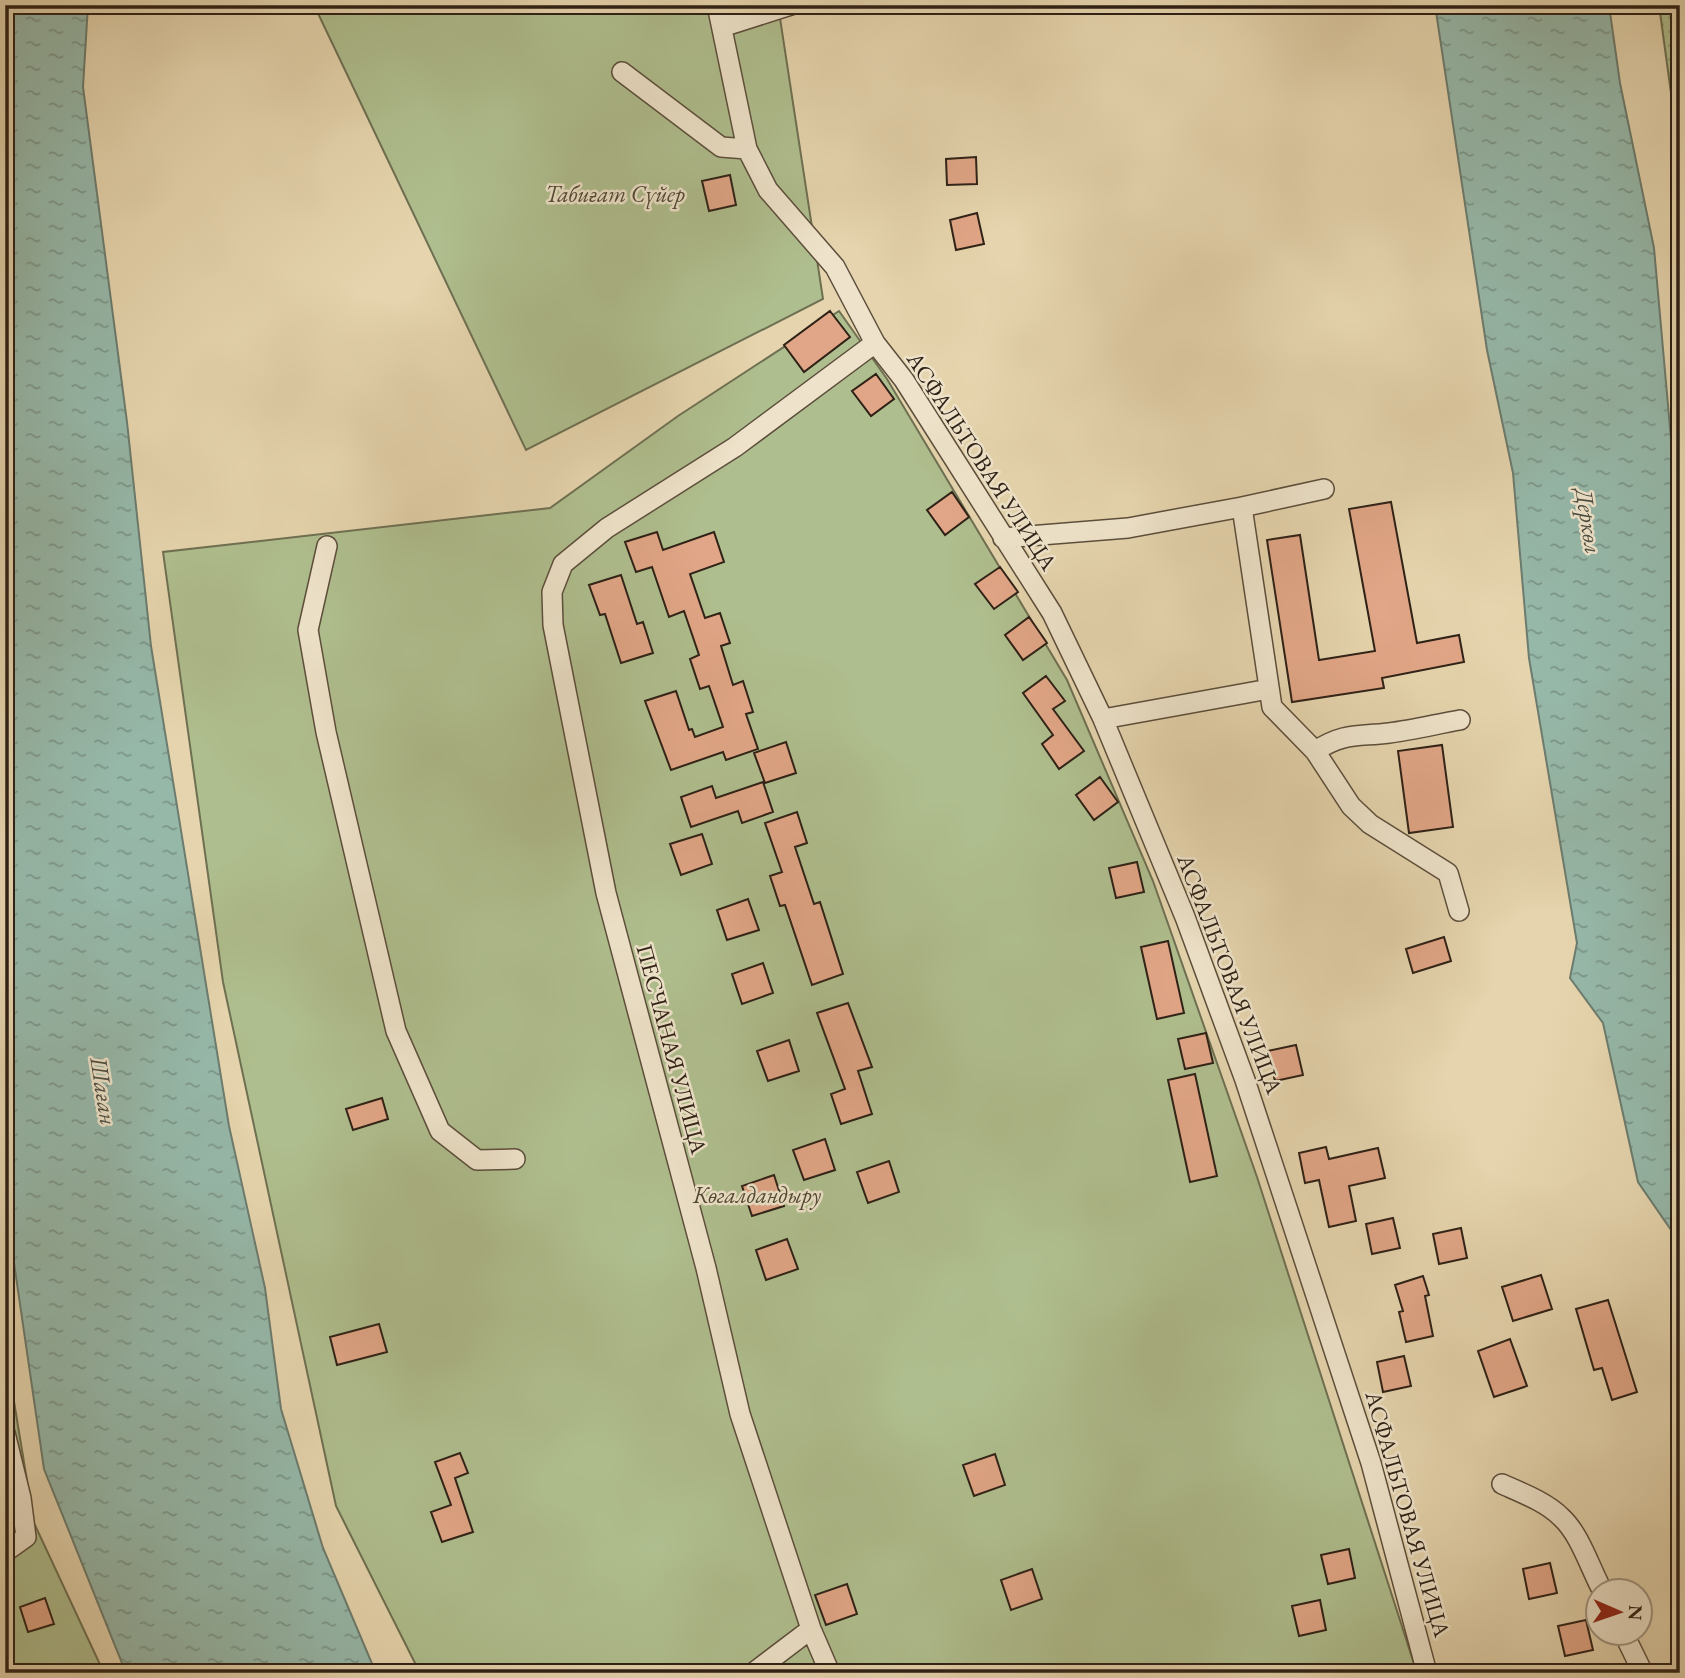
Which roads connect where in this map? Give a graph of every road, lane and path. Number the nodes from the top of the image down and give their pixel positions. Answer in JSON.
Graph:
{"nodes":[{"id":1,"x":717,"y":5,"type":"edge"},
{"id":2,"x":791,"y":5,"type":"edge"},
{"id":3,"x":722,"y":27,"type":"junction"},
{"id":4,"x":622,"y":72,"type":"dead end"},
{"id":5,"x":747,"y":149,"type":"junction"},
{"id":6,"x":875,"y":343,"type":"junction"},
{"id":7,"x":1324,"y":489,"type":"dead end"},
{"id":8,"x":1241,"y":507,"type":"junction"},
{"id":9,"x":1003,"y":538,"type":"junction"},
{"id":10,"x":327,"y":546,"type":"dead end"},
{"id":11,"x":1269,"y":689,"type":"junction"},
{"id":12,"x":1103,"y":719,"type":"junction"},
{"id":13,"x":1460,"y":720,"type":"dead end"},
{"id":14,"x":1315,"y":751,"type":"junction"},
{"id":15,"x":1459,"y":911,"type":"dead end"},
{"id":16,"x":516,"y":1159,"type":"dead end"},
{"id":17,"x":5,"y":1433,"type":"edge"},
{"id":18,"x":1502,"y":1485,"type":"dead end"},
{"id":19,"x":5,"y":1552,"type":"edge"},
{"id":20,"x":1594,"y":1576,"type":"edge"},
{"id":21,"x":811,"y":1629,"type":"junction"},
{"id":22,"x":1630,"y":1646,"type":"edge"},
{"id":23,"x":753,"y":1673,"type":"edge"},
{"id":24,"x":830,"y":1673,"type":"edge"},
{"id":25,"x":1427,"y":1673,"type":"edge"},
{"id":26,"x":1643,"y":1673,"type":"edge"}],
"edges":[{"from":1,"to":3,"type":"street","name":"АСФАЛЬТОВАЯ УЛИЦА"},
{"from":2,"to":3,"type":"street"},
{"from":3,"to":5,"type":"street","name":"АСФАЛЬТОВАЯ УЛИЦА"},
{"from":4,"to":5,"type":"street"},
{"from":5,"to":6,"type":"street","name":"АСФАЛЬТОВАЯ УЛИЦА"},
{"from":6,"to":9,"type":"street","name":"АСФАЛЬТОВАЯ УЛИЦА"},
{"from":6,"to":21,"type":"street","name":"ПЕСЧАНАЯ УЛИЦА"},
{"from":7,"to":8,"type":"street"},
{"from":8,"to":9,"type":"street"},
{"from":8,"to":11,"type":"street"},
{"from":9,"to":12,"type":"street","name":"АСФАЛЬТОВАЯ УЛИЦА"},
{"from":10,"to":16,"type":"street"},
{"from":11,"to":12,"type":"street"},
{"from":11,"to":14,"type":"street"},
{"from":12,"to":25,"type":"street","name":"АСФАЛЬТОВАЯ УЛИЦА"},
{"from":13,"to":14,"type":"street"},
{"from":14,"to":15,"type":"street"},
{"from":17,"to":19,"type":"street"},
{"from":18,"to":20,"type":"street"},
{"from":21,"to":23,"type":"street"},
{"from":21,"to":24,"type":"street","name":"ПЕСЧАНАЯ УЛИЦА"},
{"from":22,"to":26,"type":"street"}]}
